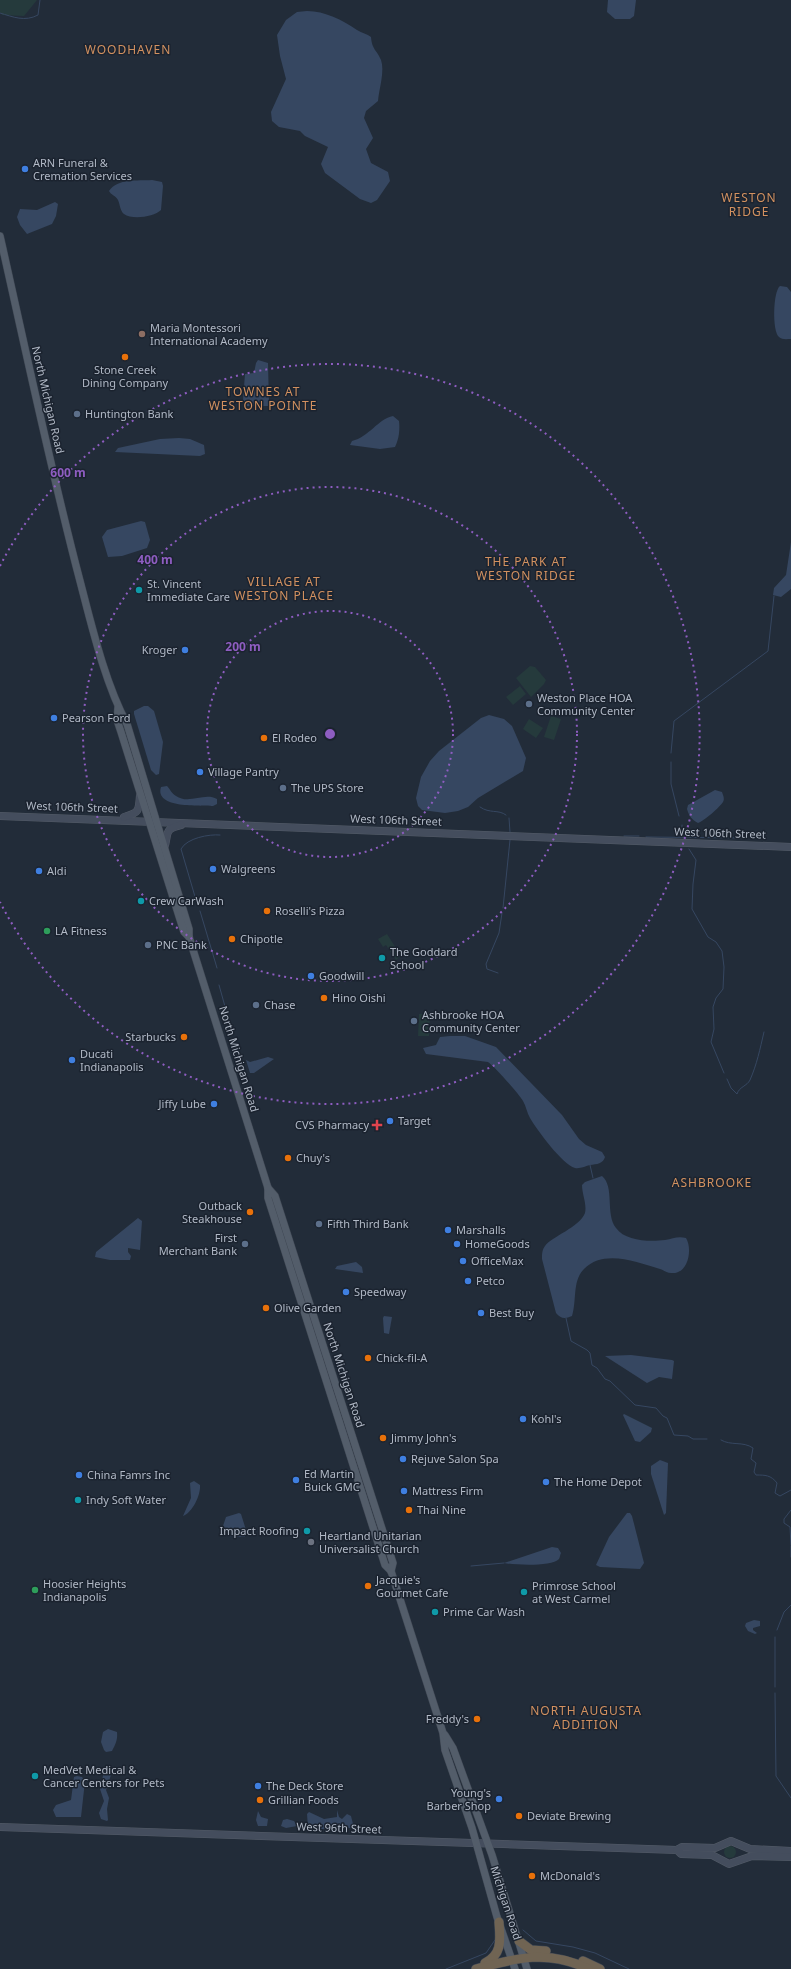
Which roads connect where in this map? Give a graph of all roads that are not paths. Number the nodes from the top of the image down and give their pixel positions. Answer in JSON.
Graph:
{"nodes":[{"id":1,"x":0,"y":236,"type":"edge"},
{"id":2,"x":118,"y":708,"type":"junction"},
{"id":3,"x":141,"y":793,"type":"junction"},
{"id":4,"x":0,"y":816,"type":"edge"},
{"id":5,"x":120,"y":819,"type":"junction"},
{"id":6,"x":152,"y":821,"type":"junction"},
{"id":7,"x":186,"y":822,"type":"junction"},
{"id":8,"x":791,"y":847,"type":"edge"},
{"id":9,"x":164,"y":849,"type":"junction"},
{"id":10,"x":189,"y":936,"type":"junction"},
{"id":11,"x":443,"y":1733,"type":"junction"},
{"id":12,"x":0,"y":1826,"type":"edge"},
{"id":13,"x":476,"y":1844,"type":"junction"},
{"id":14,"x":488,"y":1844,"type":"junction"},
{"id":15,"x":739,"y":1844,"type":"junction"},
{"id":16,"x":721,"y":1846,"type":"junction"},
{"id":17,"x":677,"y":1850,"type":"junction"},
{"id":18,"x":791,"y":1851,"type":"edge"},
{"id":19,"x":791,"y":1858,"type":"edge"},
{"id":20,"x":722,"y":1860,"type":"junction"},
{"id":21,"x":739,"y":1860,"type":"junction"},
{"id":22,"x":499,"y":1922,"type":"junction"},
{"id":23,"x":519,"y":1941,"type":"junction"},
{"id":24,"x":524,"y":1958,"type":"junction"},
{"id":25,"x":512,"y":1959,"type":"junction"},
{"id":26,"x":475,"y":1969,"type":"edge"},
{"id":27,"x":515,"y":1969,"type":"edge"},
{"id":28,"x":527,"y":1969,"type":"edge"},
{"id":29,"x":588,"y":1969,"type":"edge"},
{"id":30,"x":600,"y":1969,"type":"edge"}],
"edges":[{"from":1,"to":2,"type":"main road","name":"North Michigan Road"},
{"from":2,"to":3,"type":"main road","name":"North Michigan Road"},
{"from":2,"to":6,"type":"main road","name":"North Michigan Road"},
{"from":3,"to":5,"type":"street"},
{"from":3,"to":6,"type":"main road","name":"North Michigan Road"},
{"from":4,"to":5,"type":"street","name":"West 106th Street"},
{"from":5,"to":6,"type":"street","name":"West 106th Street"},
{"from":6,"to":7,"type":"street","name":"West 106th Street"},
{"from":6,"to":9,"type":"main road","name":"North Michigan Road"},
{"from":6,"to":10,"type":"main road","name":"North Michigan Road"},
{"from":7,"to":8,"type":"street","name":"West 106th Street"},
{"from":7,"to":9,"type":"street"},
{"from":9,"to":10,"type":"main road","name":"North Michigan Road"},
{"from":10,"to":11,"type":"main road","name":"North Michigan Road"},
{"from":11,"to":13,"type":"main road","name":"North Michigan Road"},
{"from":11,"to":14,"type":"main road","name":"North Michigan Road"},
{"from":12,"to":13,"type":"street","name":"West 96th Street"},
{"from":13,"to":14,"type":"street","name":"West 96th Street"},
{"from":13,"to":22,"type":"main road","name":"Michigan Road"},
{"from":14,"to":17,"type":"street","name":"West 96th Street"},
{"from":14,"to":23,"type":"main road","name":"Michigan Road"},
{"from":15,"to":16,"type":"street"},
{"from":15,"to":18,"type":"street"},
{"from":15,"to":21,"type":"street"},
{"from":16,"to":17,"type":"street","name":"West 96th Street"},
{"from":16,"to":20,"type":"street"},
{"from":17,"to":20,"type":"street","name":"West 96th Street"},
{"from":19,"to":21,"type":"street"},
{"from":20,"to":21,"type":"street"},
{"from":22,"to":25,"type":"main road","name":"Michigan Road"},
{"from":22,"to":26,"type":"highway"},
{"from":23,"to":24,"type":"main road","name":"Michigan Road"},
{"from":23,"to":30,"type":"highway"},
{"from":24,"to":25,"type":"highway"},
{"from":24,"to":28,"type":"main road","name":"Michigan Road"},
{"from":24,"to":29,"type":"highway"},
{"from":25,"to":26,"type":"highway"},
{"from":25,"to":27,"type":"main road","name":"Michigan Road"}]}
